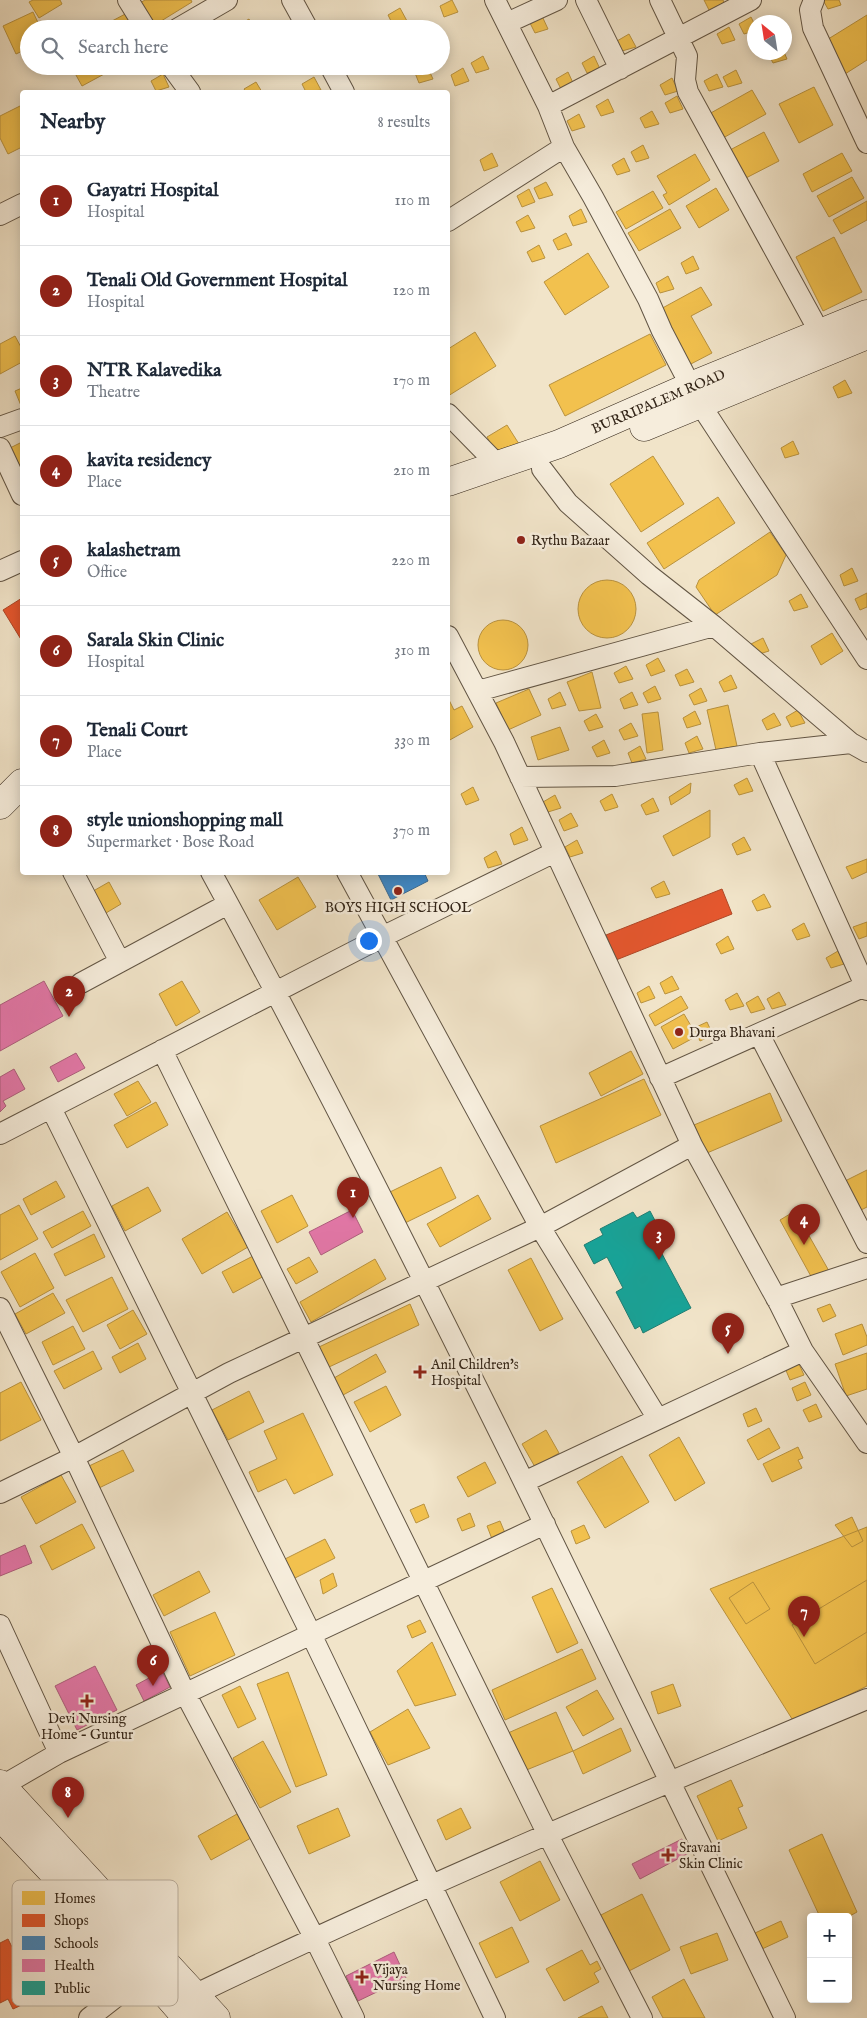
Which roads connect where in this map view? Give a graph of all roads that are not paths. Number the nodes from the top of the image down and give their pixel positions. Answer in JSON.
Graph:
{"nodes":[{"id":1,"x":128,"y":0,"type":"edge"},
{"id":2,"x":227,"y":0,"type":"edge"},
{"id":3,"x":292,"y":0,"type":"edge"},
{"id":4,"x":495,"y":0,"type":"edge"},
{"id":5,"x":557,"y":0,"type":"edge"},
{"id":6,"x":586,"y":0,"type":"edge"},
{"id":7,"x":660,"y":0,"type":"edge"},
{"id":8,"x":751,"y":0,"type":"edge"},
{"id":9,"x":814,"y":0,"type":"edge"},
{"id":10,"x":140,"y":20,"type":"edge"},
{"id":11,"x":193,"y":20,"type":"edge"},
{"id":12,"x":303,"y":20,"type":"edge"},
{"id":13,"x":507,"y":23,"type":"junction"},
{"id":14,"x":679,"y":38,"type":"junction"},
{"id":15,"x":620,"y":69,"type":"junction"},
{"id":16,"x":178,"y":75,"type":"edge"},
{"id":17,"x":335,"y":75,"type":"edge"},
{"id":18,"x":189,"y":90,"type":"edge"},
{"id":19,"x":343,"y":90,"type":"edge"},
{"id":20,"x":548,"y":106,"type":"junction"},
{"id":21,"x":867,"y":143,"type":"edge"},
{"id":22,"x":564,"y":147,"type":"junction"},
{"id":23,"x":20,"y":205,"type":"edge"},
{"id":24,"x":0,"y":214,"type":"edge"},
{"id":25,"x":450,"y":220,"type":"edge"},
{"id":26,"x":867,"y":314,"type":"edge"},
{"id":27,"x":820,"y":333,"type":"junction"},
{"id":28,"x":867,"y":336,"type":"edge"},
{"id":29,"x":696,"y":395,"type":"junction"},
{"id":30,"x":450,"y":416,"type":"edge"},
{"id":31,"x":20,"y":420,"type":"edge"},
{"id":32,"x":0,"y":427,"type":"edge"},
{"id":33,"x":0,"y":448,"type":"edge"},
{"id":34,"x":498,"y":465,"type":"junction"},
{"id":35,"x":542,"y":469,"type":"junction"},
{"id":36,"x":450,"y":481,"type":"edge"},
{"id":37,"x":20,"y":491,"type":"edge"},
{"id":38,"x":450,"y":500,"type":"edge"},
{"id":39,"x":20,"y":562,"type":"edge"},
{"id":40,"x":0,"y":571,"type":"edge"},
{"id":41,"x":714,"y":626,"type":"junction"},
{"id":42,"x":450,"y":640,"type":"edge"},
{"id":43,"x":867,"y":658,"type":"edge"},
{"id":44,"x":478,"y":691,"type":"junction"},
{"id":45,"x":861,"y":746,"type":"edge"},
{"id":46,"x":760,"y":753,"type":"junction"},
{"id":47,"x":520,"y":777,"type":"junction"},
{"id":48,"x":20,"y":785,"type":"edge"},
{"id":49,"x":0,"y":805,"type":"edge"},
{"id":50,"x":554,"y":852,"type":"junction"},
{"id":51,"x":75,"y":875,"type":"edge"},
{"id":52,"x":213,"y":875,"type":"edge"},
{"id":53,"x":349,"y":875,"type":"edge"},
{"id":54,"x":228,"y":904,"type":"junction"},
{"id":55,"x":382,"y":937,"type":"junction"},
{"id":56,"x":120,"y":962,"type":"junction"},
{"id":57,"x":81,"y":983,"type":"dead end"},
{"id":58,"x":866,"y":988,"type":"edge"},
{"id":59,"x":276,"y":992,"type":"junction"},
{"id":60,"x":759,"y":1034,"type":"junction"},
{"id":61,"x":162,"y":1050,"type":"junction"},
{"id":62,"x":660,"y":1078,"type":"junction"},
{"id":63,"x":51,"y":1108,"type":"junction"},
{"id":64,"x":0,"y":1134,"type":"edge"},
{"id":65,"x":692,"y":1145,"type":"junction"},
{"id":66,"x":540,"y":1227,"type":"junction"},
{"id":67,"x":867,"y":1243,"type":"edge"},
{"id":68,"x":867,"y":1268,"type":"edge"},
{"id":69,"x":425,"y":1280,"type":"junction"},
{"id":70,"x":776,"y":1298,"type":"junction"},
{"id":71,"x":0,"y":1308,"type":"edge"},
{"id":72,"x":304,"y":1338,"type":"junction"},
{"id":73,"x":803,"y":1351,"type":"junction"},
{"id":74,"x":192,"y":1394,"type":"junction"},
{"id":75,"x":658,"y":1419,"type":"junction"},
{"id":76,"x":867,"y":1443,"type":"edge"},
{"id":77,"x":74,"y":1457,"type":"junction"},
{"id":78,"x":524,"y":1482,"type":"junction"},
{"id":79,"x":0,"y":1493,"type":"edge"},
{"id":80,"x":545,"y":1524,"type":"junction"},
{"id":81,"x":424,"y":1581,"type":"junction"},
{"id":82,"x":0,"y":1625,"type":"edge"},
{"id":83,"x":311,"y":1634,"type":"junction"},
{"id":84,"x":185,"y":1694,"type":"junction"},
{"id":85,"x":867,"y":1699,"type":"edge"},
{"id":86,"x":59,"y":1753,"type":"junction"},
{"id":87,"x":671,"y":1781,"type":"junction"},
{"id":88,"x":1,"y":1785,"type":"edge"},
{"id":89,"x":0,"y":1816,"type":"edge"},
{"id":90,"x":548,"y":1835,"type":"junction"},
{"id":91,"x":66,"y":1880,"type":"edge"},
{"id":92,"x":82,"y":1880,"type":"edge"},
{"id":93,"x":431,"y":1886,"type":"junction"},
{"id":94,"x":314,"y":1937,"type":"junction"},
{"id":95,"x":178,"y":1995,"type":"edge"},
{"id":96,"x":104,"y":2006,"type":"edge"},
{"id":97,"x":187,"y":2007,"type":"edge"},
{"id":98,"x":89,"y":2018,"type":"edge"},
{"id":99,"x":216,"y":2018,"type":"edge"},
{"id":100,"x":354,"y":2018,"type":"edge"},
{"id":101,"x":495,"y":2018,"type":"edge"},
{"id":102,"x":642,"y":2018,"type":"edge"},
{"id":103,"x":785,"y":2018,"type":"edge"}],
"edges":[{"from":1,"to":10,"type":"street"},
{"from":2,"to":11,"type":"street"},
{"from":3,"to":12,"type":"street"},
{"from":4,"to":13,"type":"street"},
{"from":5,"to":13,"type":"street"},
{"from":6,"to":15,"type":"street"},
{"from":7,"to":14,"type":"street"},
{"from":8,"to":14,"type":"street"},
{"from":9,"to":21,"type":"street"},
{"from":13,"to":20,"type":"street"},
{"from":14,"to":15,"type":"street"},
{"from":14,"to":27,"type":"street"},
{"from":15,"to":20,"type":"street"},
{"from":16,"to":18,"type":"street"},
{"from":17,"to":19,"type":"street"},
{"from":20,"to":22,"type":"street"},
{"from":22,"to":25,"type":"street"},
{"from":22,"to":29,"type":"street"},
{"from":23,"to":24,"type":"street"},
{"from":26,"to":27,"type":"main road","name":"BURRIPALEM ROAD"},
{"from":27,"to":29,"type":"main road","name":"BURRIPALEM ROAD"},
{"from":28,"to":29,"type":"main road","name":"BURRIPALEM ROAD"},
{"from":29,"to":34,"type":"main road","name":"BURRIPALEM ROAD"},
{"from":29,"to":35,"type":"main road","name":"BURRIPALEM ROAD"},
{"from":29,"to":43,"type":"street"},
{"from":30,"to":34,"type":"street"},
{"from":31,"to":32,"type":"street"},
{"from":33,"to":37,"type":"street"},
{"from":34,"to":36,"type":"main road","name":"BURRIPALEM ROAD"},
{"from":35,"to":38,"type":"main road","name":"BURRIPALEM ROAD"},
{"from":35,"to":41,"type":"street"},
{"from":39,"to":40,"type":"street"},
{"from":41,"to":44,"type":"street"},
{"from":41,"to":45,"type":"street"},
{"from":42,"to":44,"type":"street"},
{"from":44,"to":47,"type":"street"},
{"from":45,"to":46,"type":"street"},
{"from":46,"to":47,"type":"street"},
{"from":46,"to":58,"type":"street"},
{"from":47,"to":50,"type":"street"},
{"from":48,"to":49,"type":"main road"},
{"from":50,"to":55,"type":"street"},
{"from":50,"to":62,"type":"street"},
{"from":51,"to":56,"type":"street"},
{"from":52,"to":54,"type":"street"},
{"from":53,"to":55,"type":"street"},
{"from":54,"to":56,"type":"street"},
{"from":54,"to":59,"type":"street"},
{"from":55,"to":59,"type":"street"},
{"from":55,"to":66,"type":"street"},
{"from":56,"to":57,"type":"street"},
{"from":58,"to":60,"type":"street"},
{"from":59,"to":61,"type":"street"},
{"from":59,"to":69,"type":"street"},
{"from":60,"to":62,"type":"street"},
{"from":60,"to":67,"type":"street"},
{"from":61,"to":63,"type":"street"},
{"from":61,"to":72,"type":"street"},
{"from":62,"to":65,"type":"street"},
{"from":63,"to":64,"type":"street"},
{"from":63,"to":74,"type":"street"},
{"from":65,"to":66,"type":"street"},
{"from":65,"to":70,"type":"street"},
{"from":66,"to":69,"type":"street"},
{"from":66,"to":75,"type":"street"},
{"from":68,"to":70,"type":"street"},
{"from":69,"to":72,"type":"street"},
{"from":69,"to":78,"type":"street"},
{"from":70,"to":73,"type":"street"},
{"from":71,"to":77,"type":"street"},
{"from":72,"to":74,"type":"street"},
{"from":72,"to":81,"type":"street"},
{"from":73,"to":75,"type":"street"},
{"from":73,"to":76,"type":"street"},
{"from":74,"to":77,"type":"street"},
{"from":74,"to":83,"type":"street"},
{"from":75,"to":78,"type":"street"},
{"from":77,"to":79,"type":"street"},
{"from":77,"to":84,"type":"street"},
{"from":78,"to":80,"type":"street"},
{"from":80,"to":81,"type":"street"},
{"from":80,"to":87,"type":"street"},
{"from":81,"to":83,"type":"street"},
{"from":81,"to":90,"type":"street"},
{"from":82,"to":86,"type":"street"},
{"from":83,"to":84,"type":"street"},
{"from":83,"to":93,"type":"street"},
{"from":84,"to":86,"type":"street"},
{"from":84,"to":94,"type":"street"},
{"from":85,"to":87,"type":"street"},
{"from":86,"to":88,"type":"street"},
{"from":87,"to":90,"type":"street"},
{"from":87,"to":103,"type":"street"},
{"from":88,"to":92,"type":"main road"},
{"from":89,"to":91,"type":"main road"},
{"from":90,"to":93,"type":"street"},
{"from":90,"to":102,"type":"street"},
{"from":93,"to":94,"type":"street"},
{"from":93,"to":101,"type":"street"},
{"from":94,"to":97,"type":"street"},
{"from":94,"to":100,"type":"street"},
{"from":95,"to":97,"type":"main road"},
{"from":96,"to":98,"type":"street"},
{"from":97,"to":99,"type":"main road"}]}
